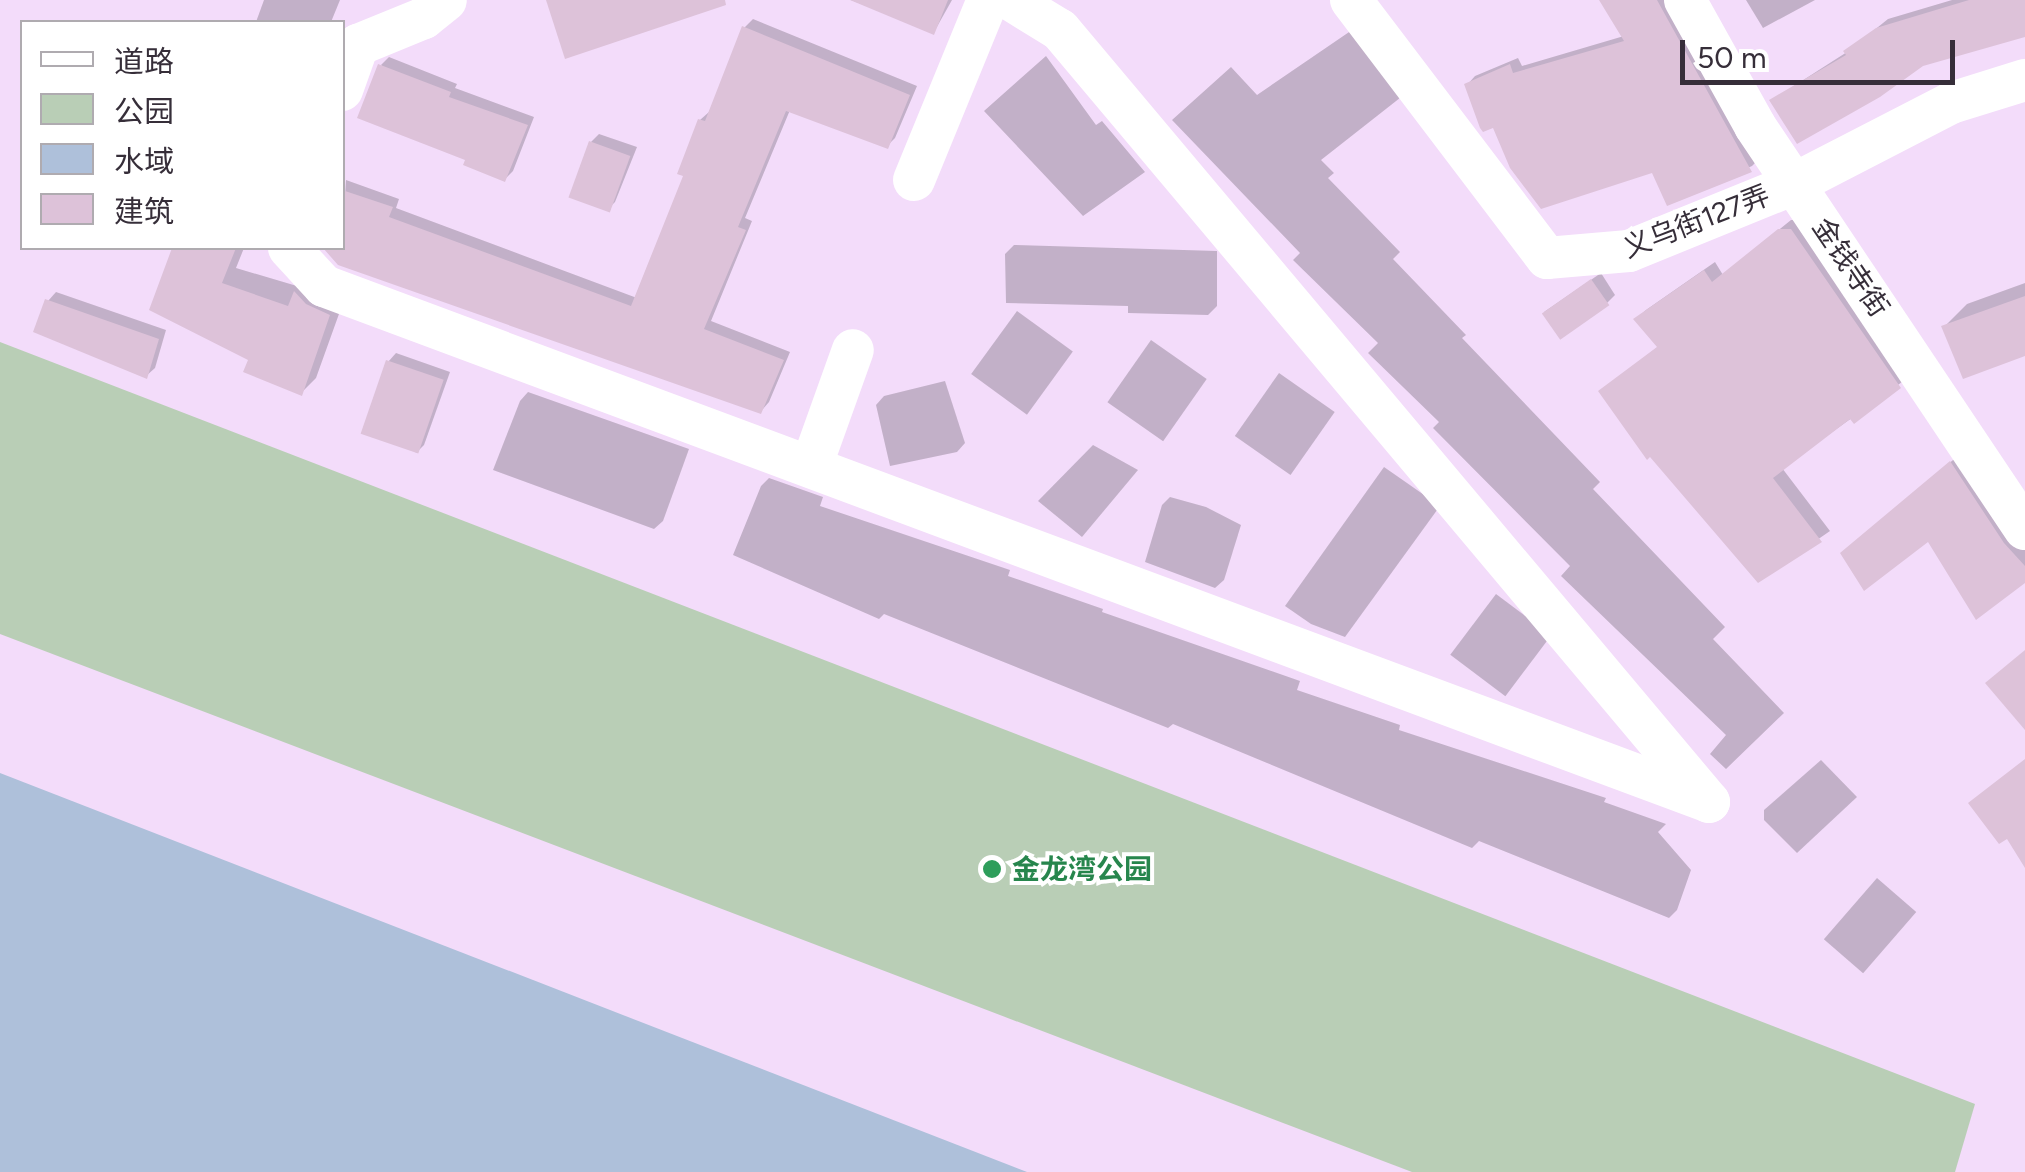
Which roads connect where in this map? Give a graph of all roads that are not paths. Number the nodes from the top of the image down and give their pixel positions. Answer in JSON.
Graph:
{"nodes":[{"id":1,"x":446,"y":0,"type":"edge"},
{"id":2,"x":988,"y":0,"type":"edge"},
{"id":3,"x":1011,"y":0,"type":"edge"},
{"id":4,"x":1350,"y":0,"type":"edge"},
{"id":5,"x":1685,"y":0,"type":"edge"},
{"id":6,"x":2025,"y":80,"type":"edge"},
{"id":7,"x":345,"y":82,"type":"edge"},
{"id":8,"x":914,"y":180,"type":"dead end"},
{"id":9,"x":1794,"y":184,"type":"junction"},
{"id":10,"x":291,"y":250,"type":"edge"},
{"id":11,"x":853,"y":350,"type":"dead end"},
{"id":12,"x":811,"y":467,"type":"junction"},
{"id":13,"x":2025,"y":529,"type":"edge"}],
"edges":[{"from":1,"to":7,"type":"street"},
{"from":2,"to":8,"type":"street"},
{"from":3,"to":12,"type":"street"},
{"from":4,"to":9,"type":"street","name":"义乌街127弄"},
{"from":5,"to":9,"type":"street","name":"金钱寺街"},
{"from":6,"to":9,"type":"street","name":"义乌街127弄"},
{"from":9,"to":13,"type":"street","name":"金钱寺街"},
{"from":10,"to":12,"type":"street"},
{"from":11,"to":12,"type":"street"}]}
